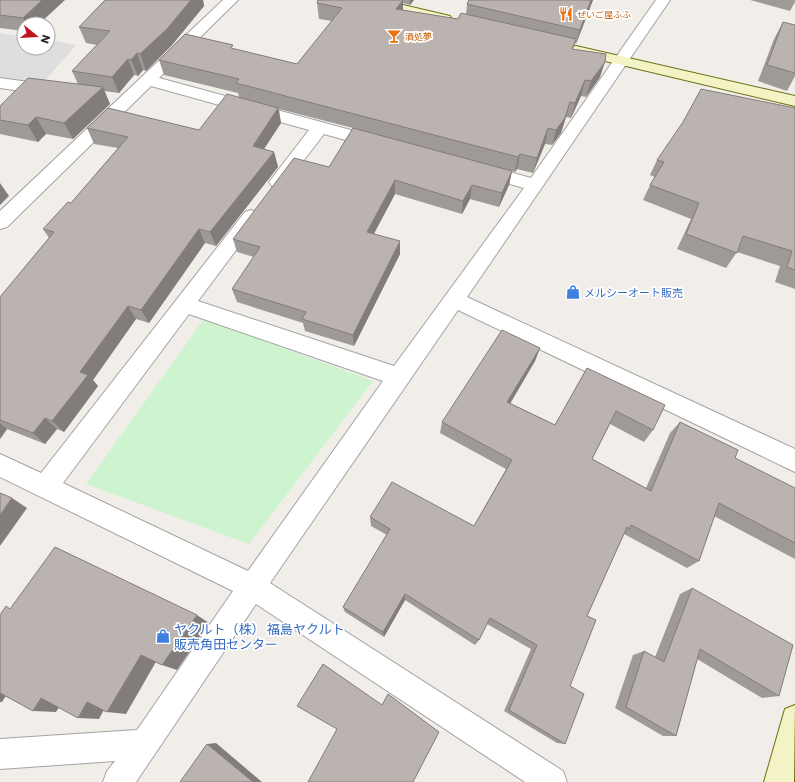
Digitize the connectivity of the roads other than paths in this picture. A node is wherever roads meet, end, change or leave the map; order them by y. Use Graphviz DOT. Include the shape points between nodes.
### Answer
graph roads {
  1 [pos="231,0"];
  2 [pos="364,0"];
  3 [pos="663,0"];
  4 [pos="455,21"];
  5 [pos="562,46"];
  6 [pos="622,60"];
  7 [pos="148,80"];
  8 [pos="0,83"];
  9 [pos="63,92"];
  10 [pos="795,101"];
  11 [pos="320,127"];
  12 [pos="396,148"];
  13 [pos="465,166"];
  14 [pos="534,185"];
  15 [pos="0,222"];
  16 [pos="455,300"];
  17 [pos="184,304"];
  18 [pos="398,377"];
  19 [pos="795,461"];
  20 [pos="0,465"];
  21 [pos="45,487"];
  22 [pos="251,586"];
  23 [pos="795,719"];
  24 [pos="145,744"];
  25 [pos="0,754"];
  26 [pos="118,782"];
  27 [pos="552,782"];
  28 [pos="779,782"];
  1 -- 7 [label="street"];
  2 -- 4 [label="street"];
  3 -- 6 [label="street"];
  5 -- 6 [label="street"];
  6 -- 10 [label="street"];
  6 -- 14 [label="street"];
  7 -- 11 [label="street"];
  7 -- 15 [label="street" via="118,99"];
  8 -- 9 [label="street"];
  11 -- 12 [label="street"];
  11 -- 17 [label="street"];
  13 -- 14 [label="street"];
  14 -- 16 [label="street"];
  16 -- 18 [label="street"];
  16 -- 19 [label="street"];
  17 -- 18 [label="street"];
  17 -- 21 [label="street"];
  18 -- 22 [label="street"];
  20 -- 21 [label="street"];
  21 -- 22 [label="street"];
  22 -- 24 [label="street"];
  22 -- 27 [label="street"];
  23 -- 28 [label="street"];
  24 -- 25 [label="street"];
  24 -- 26 [label="street"];
}
